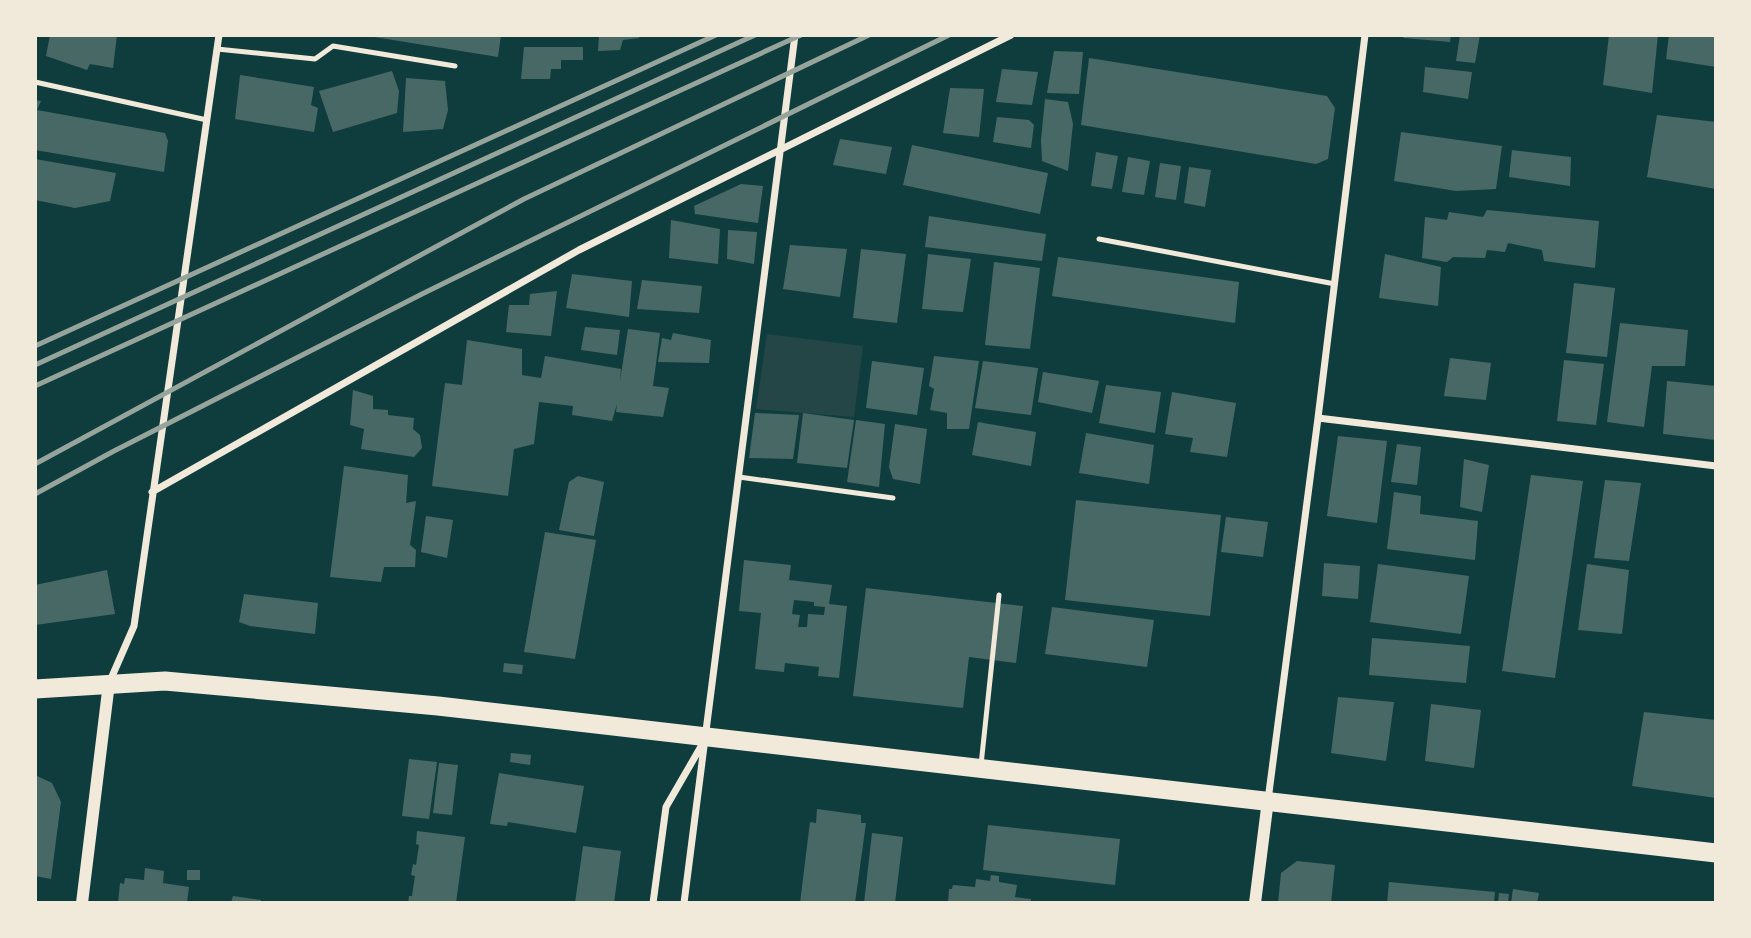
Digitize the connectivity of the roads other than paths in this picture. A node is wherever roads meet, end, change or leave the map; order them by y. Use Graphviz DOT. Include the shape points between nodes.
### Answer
graph roads {
  1 [pos="219,35"];
  2 [pos="795,35"];
  3 [pos="1011,35"];
  4 [pos="1365,35"];
  5 [pos="217,48"];
  6 [pos="455,66"];
  7 [pos="35,82"];
  8 [pos="207,120"];
  9 [pos="781,149"];
  10 [pos="1099,239"];
  11 [pos="1335,284"];
  12 [pos="1318,418"];
  13 [pos="1716,466"];
  14 [pos="739,477"];
  15 [pos="152,492"];
  16 [pos="892,498"];
  17 [pos="999,595"];
  18 [pos="109,683"];
  19 [pos="35,689"];
  20 [pos="706,737"];
  21 [pos="981,768"];
  22 [pos="1268,800"];
  23 [pos="1716,853"];
  24 [pos="82,903"];
  25 [pos="653,903"];
  26 [pos="684,903"];
  27 [pos="1255,903"];
  1 -- 5 [label="street"];
  2 -- 9 [label="street"];
  3 -- 9 [label="street"];
  4 -- 11 [label="street"];
  5 -- 6 [label="lane" via="314,59 333,46"];
  5 -- 8 [label="street"];
  7 -- 8 [label="lane"];
  8 -- 15 [label="street"];
  9 -- 14 [label="street"];
  9 -- 15 [label="street" via="579,250"];
  10 -- 11 [label="lane"];
  11 -- 12 [label="street"];
  12 -- 13 [label="street"];
  12 -- 22 [label="street"];
  14 -- 16 [label="lane"];
  14 -- 20 [label="street"];
  15 -- 18 [label="street" via="134,626"];
  17 -- 21 [label="lane"];
  18 -- 19 [label="highway"];
  18 -- 20 [label="highway" via="206,684"];
  18 -- 24 [label="street"];
  20 -- 21 [label="highway"];
  20 -- 25 [label="street" via="666,807"];
  20 -- 26 [label="street"];
  21 -- 22 [label="highway"];
  22 -- 23 [label="highway"];
  22 -- 27 [label="street"];
}
